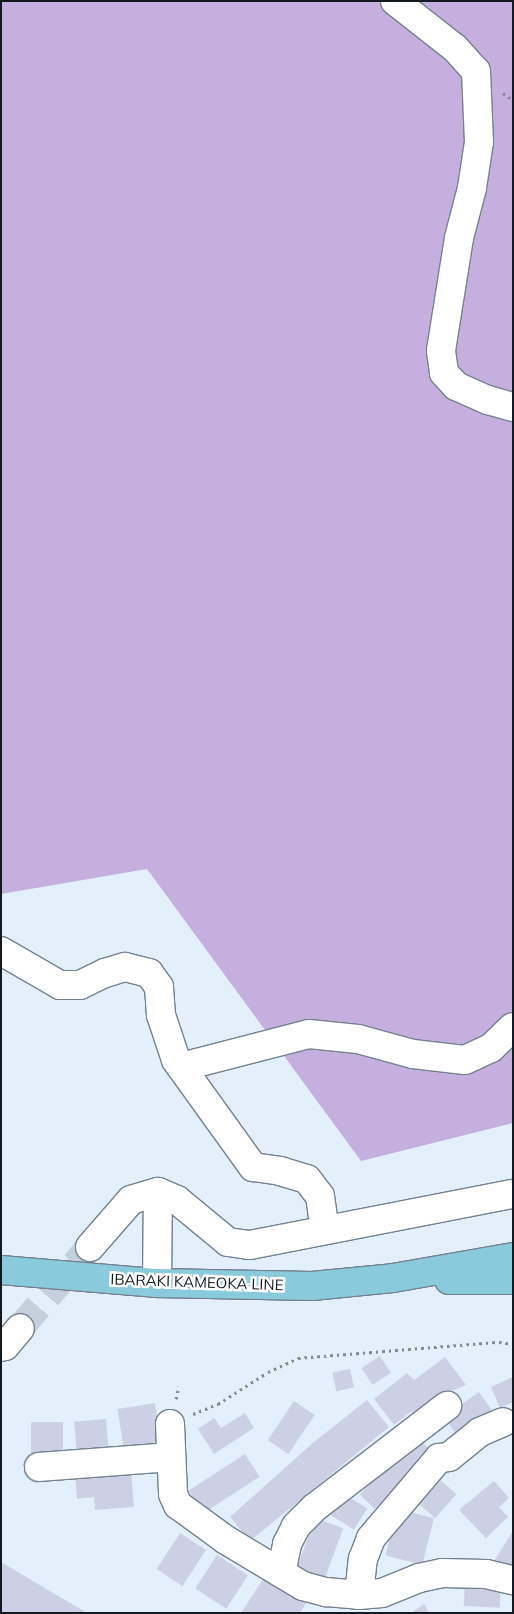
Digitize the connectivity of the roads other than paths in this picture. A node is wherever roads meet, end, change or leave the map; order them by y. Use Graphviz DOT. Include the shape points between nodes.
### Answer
graph roads {
  1 [pos="395,1"];
  2 [pos="513,406"];
  3 [pos="1,951"];
  4 [pos="513,1026"];
  5 [pos="181,1067"];
  6 [pos="158,1192"];
  7 [pos="513,1194"];
  8 [pos="325,1230"];
  9 [pos="90,1247"];
  10 [pos="513,1257"];
  11 [pos="1,1270"];
  12 [pos="393,1278"];
  13 [pos="513,1280"];
  14 [pos="157,1283"];
  15 [pos="20,1328"];
  16 [pos="1,1347"];
  17 [pos="447,1406"];
  18 [pos="503,1422"];
  19 [pos="170,1424"];
  20 [pos="171,1457"];
  21 [pos="39,1467"];
  22 [pos="281,1573"];
  23 [pos="513,1580"];
  24 [pos="359,1595"];
  1 -- 2 [label="street" via="455,48 476,71 479,142 472,188 459,238 441,351 444,373 456,386 488,400"];
  3 -- 5 [label="street" via="60,985 80,985 126,967 149,973 159,987 161,1015"];
  4 -- 5 [label="street" via="491,1048 465,1060 413,1054 358,1039 309,1034"];
  5 -- 8 [label="street" via="253,1167 307,1179 320,1196"];
  6 -- 8 [label="street" via="177,1200 228,1242 250,1245"];
  6 -- 9 [label="street" via="131,1200"];
  6 -- 14 [label="street"];
  7 -- 8 [label="street"];
  10 -- 12 [label="main road, IBARAKI KAMEOKA LINE"];
  11 -- 14 [label="main road, IBARAKI KAMEOKA LINE"];
  12 -- 13 [label="main road, IBARAKI KAMEOKA LINE"];
  12 -- 14 [label="main road, IBARAKI KAMEOKA LINE" via="312,1286"];
  15 -- 16 [label="street"];
  17 -- 22 [label="street" via="314,1508 296,1526 287,1544"];
  18 -- 24 [label="street" via="480,1432 449,1458 439,1458 371,1538 363,1560"];
  19 -- 20 [label="street"];
  20 -- 21 [label="street"];
  20 -- 22 [label="street" via="173,1494 178,1505 226,1540"];
  22 -- 24 [label="street" via="304,1586"];
  23 -- 24 [label="street" via="486,1574 442,1573 419,1578 382,1593"];
}
